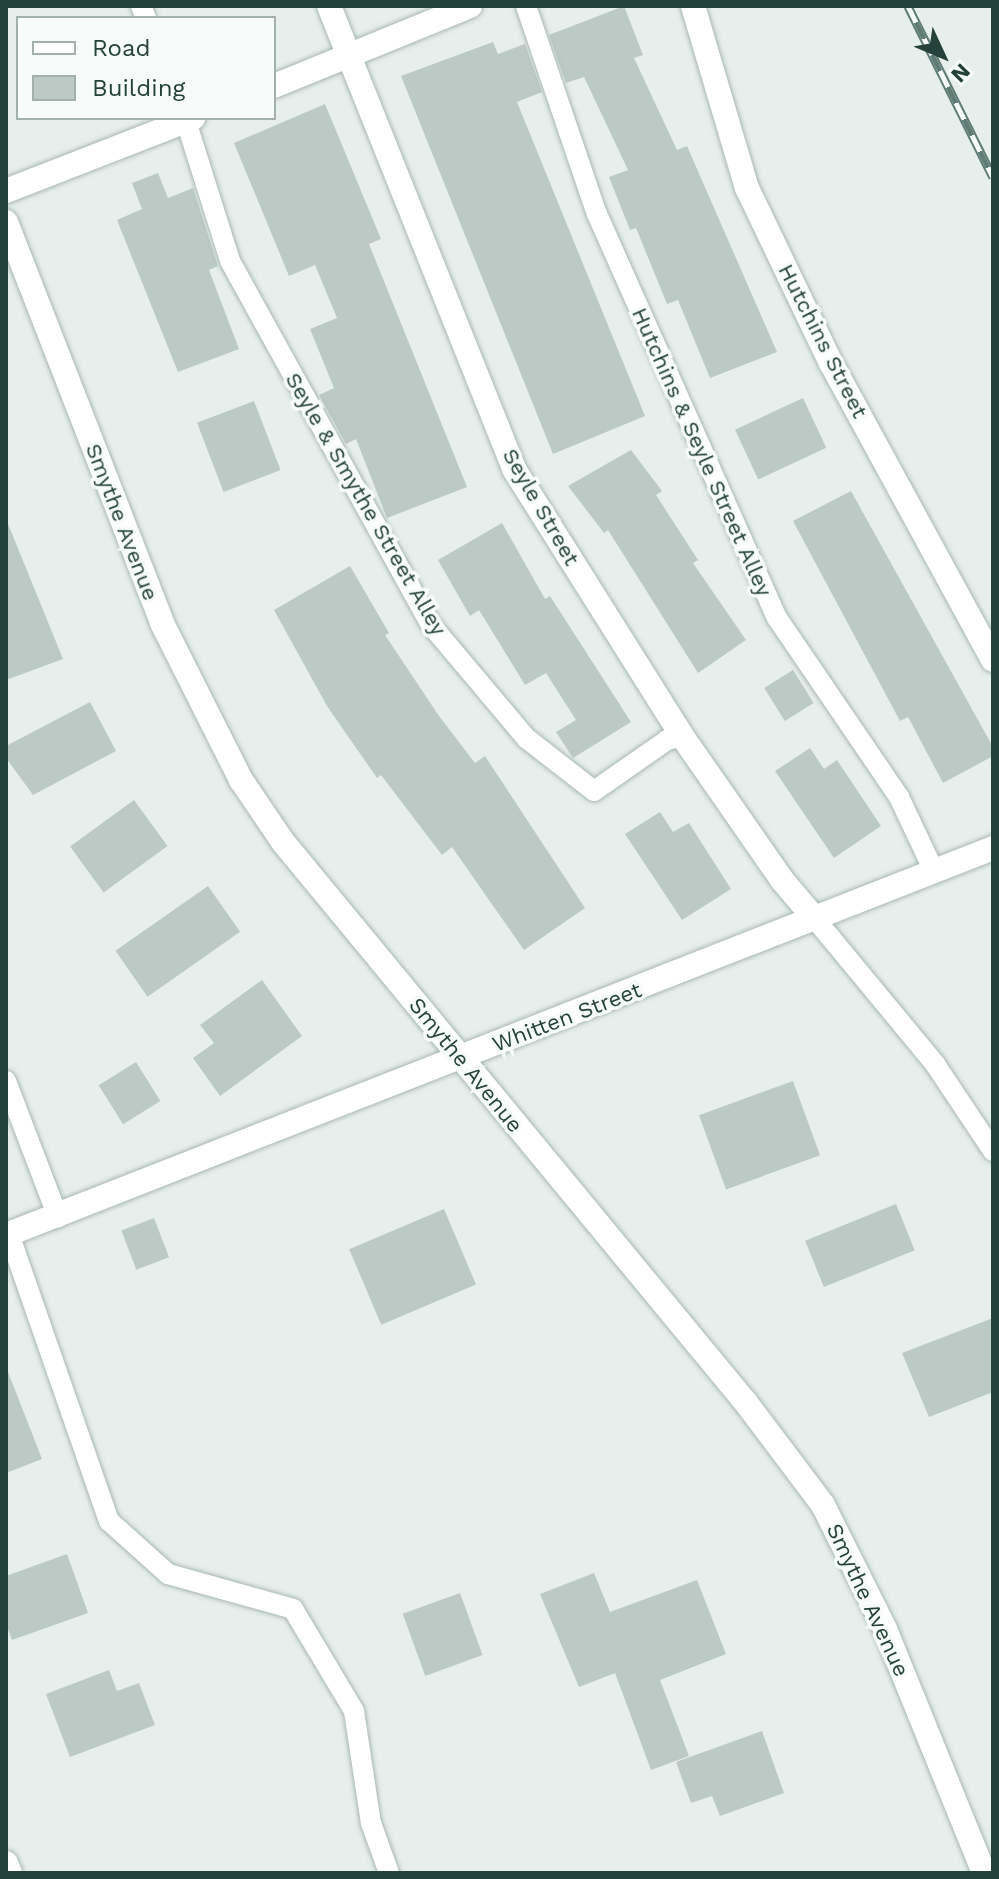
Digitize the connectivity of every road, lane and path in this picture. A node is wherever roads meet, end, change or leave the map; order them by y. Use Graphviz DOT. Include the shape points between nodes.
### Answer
graph roads {
  1 [pos="329,6"];
  2 [pos="470,6"];
  3 [pos="526,6"];
  4 [pos="693,6"];
  5 [pos="349,57"];
  6 [pos="276,85"];
  7 [pos="185,120"];
  8 [pos="188,120"];
  9 [pos="6,191"];
  10 [pos="6,222"];
  11 [pos="993,660"];
  12 [pos="682,736"];
  13 [pos="993,848"];
  14 [pos="934,871"];
  15 [pos="816,920"];
  16 [pos="461,1059"];
  17 [pos="6,1081"];
  18 [pos="993,1151"];
  19 [pos="58,1217"];
  20 [pos="7,1234"];
  21 [pos="6,1863"];
  22 [pos="993,1870"];
  23 [pos="10,1873"];
  24 [pos="389,1873"];
  25 [pos="984,1873"];
  1 -- 5 [label="street, Seyle Street"];
  2 -- 5 [label="street"];
  3 -- 14 [label="lane, Hutchins & Seyle Street Alley" via="597,214 777,618 899,797"];
  4 -- 11 [label="street, Hutchins Street" via="747,188 831,363"];
  5 -- 6 [label="street"];
  5 -- 12 [label="street, Seyle Street" via="514,469"];
  7 -- 9 [label="street"];
  8 -- 12 [label="lane, Seyle & Smythe Street Alley" via="230,261 431,625 526,738 594,791 667,740"];
  10 -- 16 [label="street, Smythe Avenue" via="162,623 210,727 283,842"];
  12 -- 15 [label="street, Seyle Street"];
  13 -- 14 [label="street, Whitten Street"];
  14 -- 15 [label="street, Whitten Street"];
  15 -- 16 [label="street, Whitten Street"];
  15 -- 18 [label="lane" via="935,1064"];
  16 -- 19 [label="street, Whitten Street"];
  16 -- 25 [label="street, Smythe Avenue" via="747,1404 823,1505 885,1629"];
  17 -- 19 [label="lane"];
  19 -- 20 [label="street, Whitten Street"];
  20 -- 24 [label="lane" via="109,1521 168,1574 293,1609 354,1711 371,1823"];
  21 -- 23 [label="street"];
  22 -- 25 [label="street"];
}
